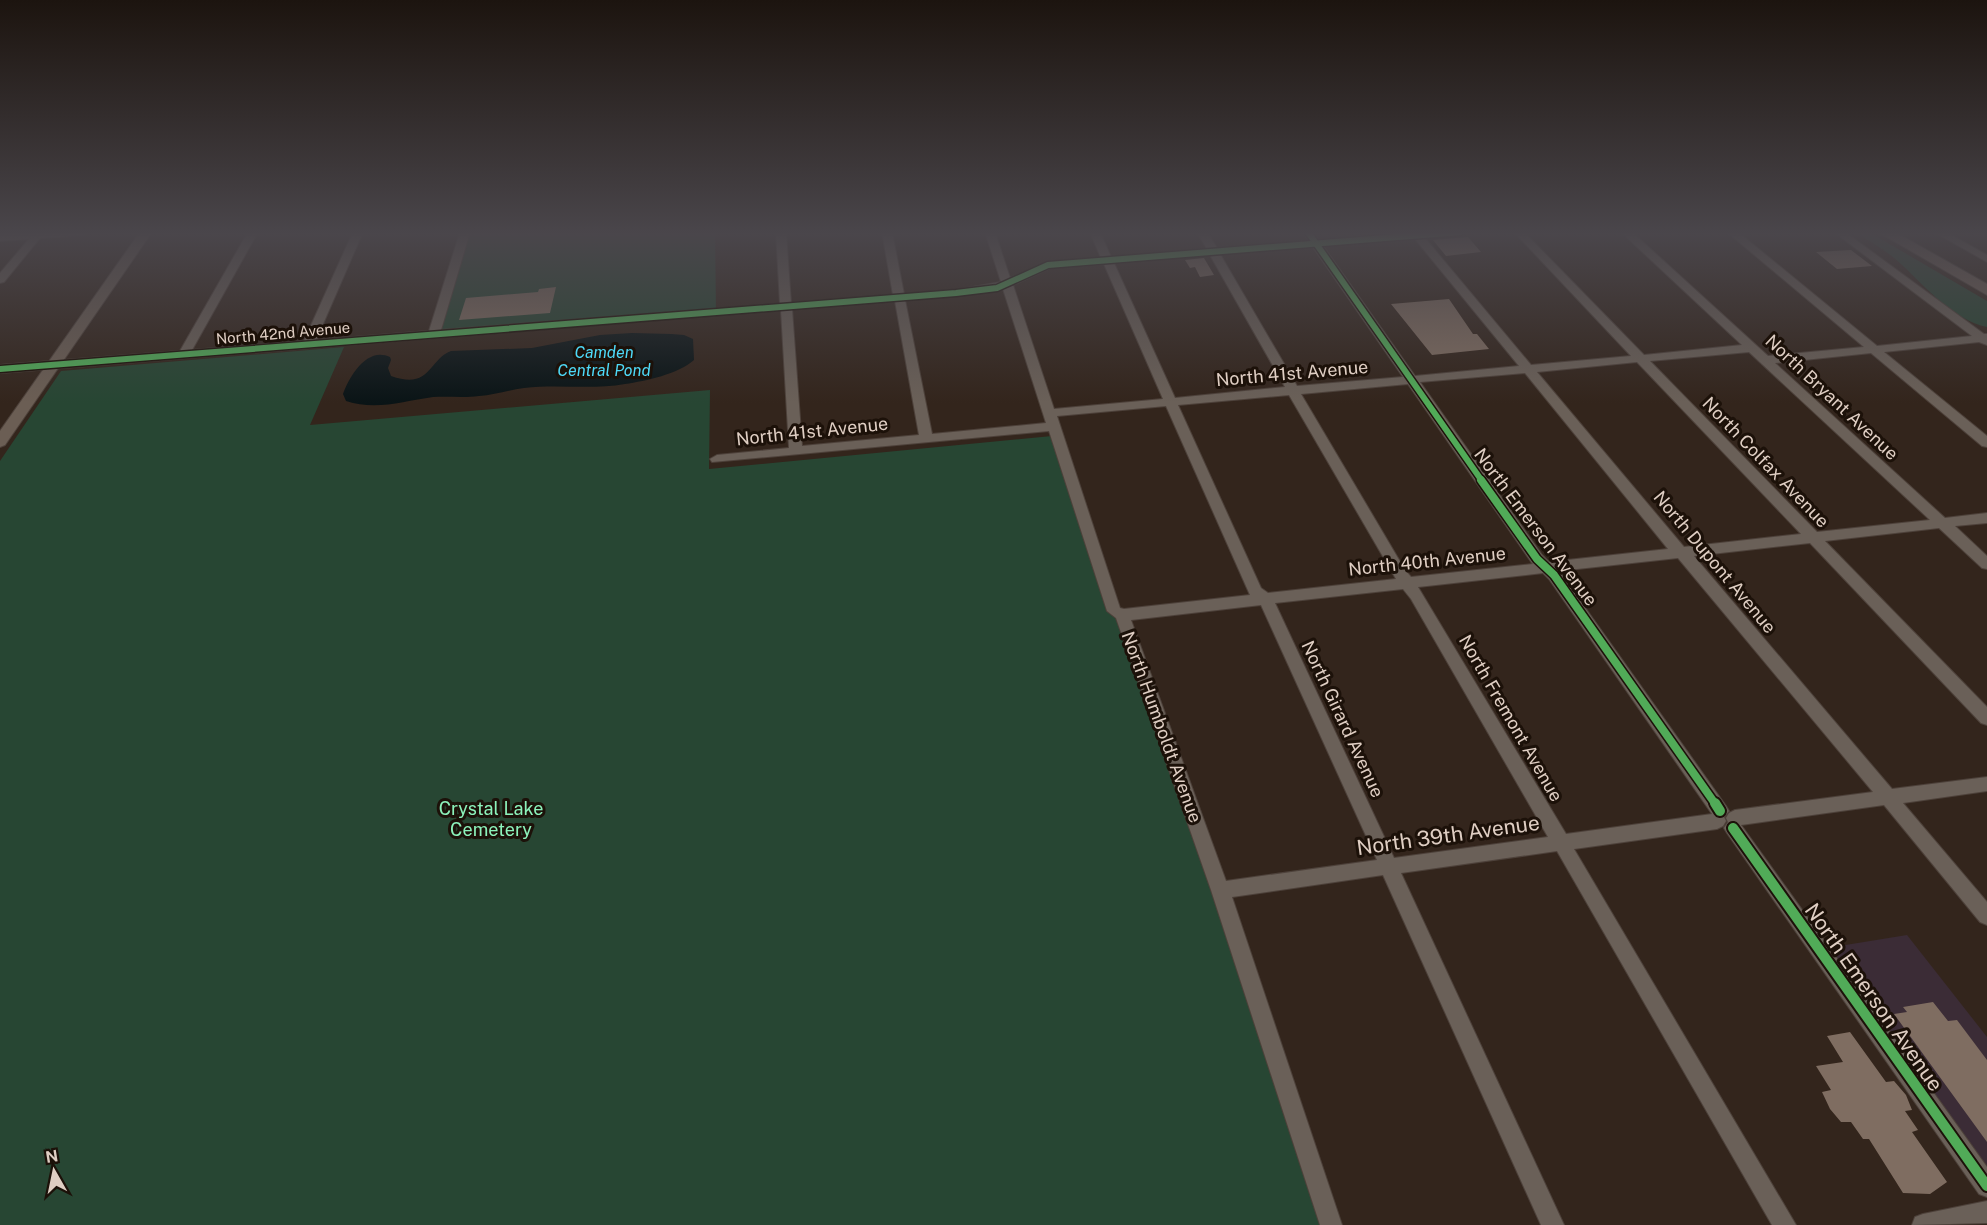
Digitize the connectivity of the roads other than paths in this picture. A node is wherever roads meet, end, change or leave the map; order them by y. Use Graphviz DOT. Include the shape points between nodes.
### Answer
graph roads {
  1 [pos="106,289"];
  2 [pos="221,289"];
  3 [pos="333,289"];
  4 [pos="448,289"];
  5 [pos="785,289"];
  6 [pos="898,289"];
  7 [pos="985,289"];
  8 [pos="1008,289"];
  9 [pos="1120,289"];
  10 [pos="1234,289"];
  11 [pos="1348,289"];
  12 [pos="1463,289"];
  13 [pos="1574,289"];
  14 [pos="1689,289"];
  15 [pos="1801,289"];
  16 [pos="1917,289"];
  17 [pos="900,297"];
  18 [pos="786,306"];
  19 [pos="434,334"];
  20 [pos="1985,339"];
  21 [pos="309,344"];
  22 [pos="1753,348"];
  23 [pos="1874,350"];
  24 [pos="184,354"];
  25 [pos="1641,359"];
  26 [pos="1766,360"];
  27 [pos="53,365"];
  28 [pos="0,369"];
  29 [pos="1530,369"];
  30 [pos="1412,380"];
  31 [pos="1292,391"];
  32 [pos="1172,402"];
  33 [pos="1052,419"];
  34 [pos="926,438"];
  35 [pos="0,442"];
  36 [pos="1987,443"];
  37 [pos="796,451"];
  38 [pos="717,459"];
  39 [pos="1987,518"];
  40 [pos="1942,523"];
  41 [pos="1813,538"];
  42 [pos="1680,553"];
  43 [pos="1987,564"];
  44 [pos="1546,568"];
  45 [pos="1406,583"];
  46 [pos="1266,599"];
  47 [pos="1122,615"];
  48 [pos="1987,718"];
  49 [pos="1987,784"];
  50 [pos="1887,798"];
  51 [pos="1726,819"];
  52 [pos="1561,842"];
  53 [pos="1389,866"];
  54 [pos="1220,890"];
  55 [pos="1987,916"];
  56 [pos="1987,1186"];
  57 [pos="1987,1212"];
  58 [pos="1331,1225"];
  59 [pos="1554,1225"];
  60 [pos="1785,1225"];
  61 [pos="1923,1225"];
  1 -- 27 [label="main road"];
  2 -- 24 [label="street"];
  3 -- 21 [label="street"];
  4 -- 19 [label="street"];
  5 -- 18 [label="street"];
  6 -- 17 [label="street"];
  7 -- 17 [label="street, North 42nd Avenue"];
  8 -- 33 [label="street, North Humboldt Avenue"];
  9 -- 32 [label="street, North Girard Avenue"];
  10 -- 31 [label="street, North Fremont Avenue"];
  11 -- 30 [label="street, North Emerson Avenue"];
  12 -- 29 [label="street, North Dupont Avenue"];
  13 -- 25 [label="street, North Colfax Avenue"];
  14 -- 22 [label="street, North Bryant Avenue"];
  15 -- 23 [label="street"];
  16 -- 20 [label="street"];
  17 -- 18 [label="street, North 42nd Avenue"];
  17 -- 34 [label="street"];
  18 -- 19 [label="street, North 42nd Avenue"];
  18 -- 37 [label="street"];
  19 -- 21 [label="street, North 42nd Avenue"];
  20 -- 23 [label="street"];
  21 -- 24 [label="street, North 42nd Avenue"];
  22 -- 25 [label="street, North 41st Avenue"];
  22 -- 26 [label="street, North Bryant Avenue"];
  23 -- 26 [label="street"];
  23 -- 36 [label="street"];
  24 -- 27 [label="street, North 42nd Avenue"];
  25 -- 29 [label="street, North 41st Avenue"];
  25 -- 41 [label="street, North Colfax Avenue"];
  26 -- 40 [label="street, North Bryant Avenue"];
  27 -- 28 [label="street, North 42nd Avenue"];
  27 -- 35 [label="main road"];
  29 -- 30 [label="street, North 41st Avenue"];
  29 -- 42 [label="street, North Dupont Avenue"];
  30 -- 31 [label="street, North 41st Avenue"];
  30 -- 44 [label="street, North Emerson Avenue"];
  31 -- 32 [label="street, North 41st Avenue"];
  31 -- 45 [label="street, North Fremont Avenue"];
  32 -- 33 [label="street, North 41st Avenue"];
  32 -- 46 [label="street, North Girard Avenue" via="1256,591"];
  33 -- 34 [label="street, North 41st Avenue"];
  33 -- 47 [label="street, North Humboldt Avenue" via="1114,610"];
  34 -- 37 [label="street, North 41st Avenue"];
  37 -- 38 [label="street, North 41st Avenue"];
  39 -- 40 [label="street, North 40th Avenue"];
  40 -- 41 [label="street, North 40th Avenue"];
  40 -- 43 [label="street, North Bryant Avenue"];
  41 -- 42 [label="street, North 40th Avenue"];
  41 -- 48 [label="street, North Colfax Avenue"];
  42 -- 44 [label="street, North 40th Avenue"];
  42 -- 50 [label="street, North Dupont Avenue"];
  44 -- 45 [label="street, North 40th Avenue"];
  44 -- 51 [label="street, North Emerson Avenue"];
  45 -- 46 [label="street, North 40th Avenue"];
  45 -- 52 [label="street, North Fremont Avenue"];
  46 -- 47 [label="street, North 40th Avenue"];
  46 -- 53 [label="street, North Girard Avenue"];
  47 -- 54 [label="street, North Humboldt Avenue"];
  49 -- 50 [label="street, North 39th Avenue"];
  50 -- 51 [label="street, North 39th Avenue"];
  50 -- 55 [label="street, North Dupont Avenue"];
  51 -- 52 [label="street, North 39th Avenue"];
  51 -- 56 [label="street, North Emerson Avenue"];
  52 -- 53 [label="street, North 39th Avenue"];
  52 -- 60 [label="street, North Fremont Avenue"];
  53 -- 54 [label="street, North 39th Avenue"];
  53 -- 59 [label="street, North Girard Avenue"];
  54 -- 58 [label="street, North Humboldt Avenue"];
  57 -- 61 [label="street"];
}
